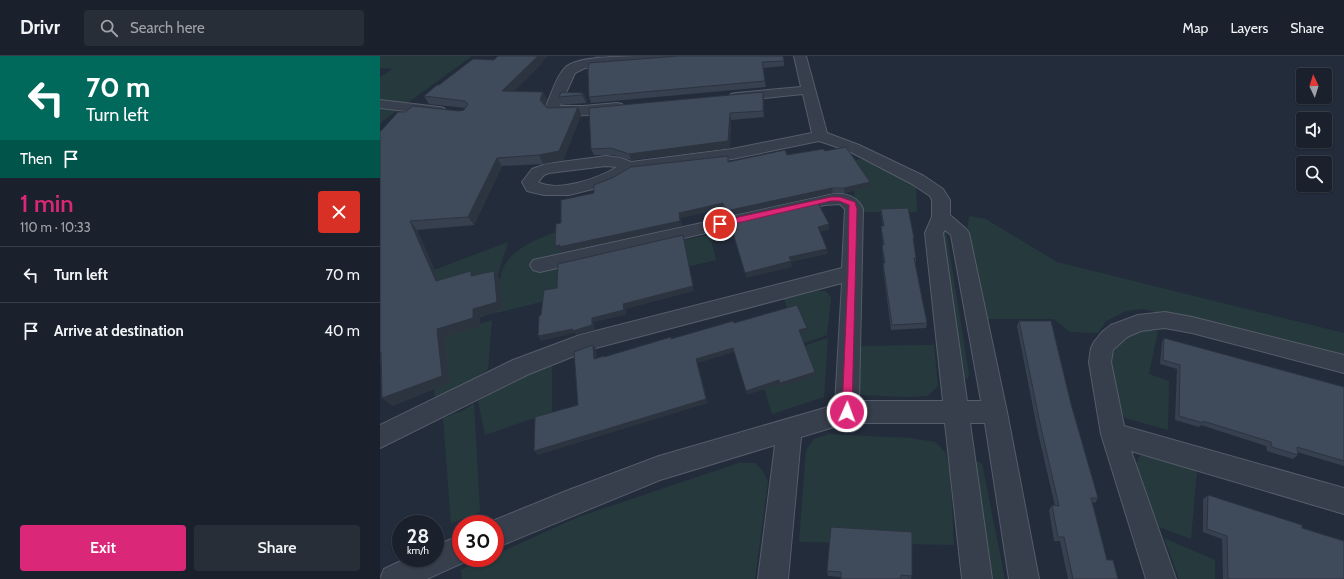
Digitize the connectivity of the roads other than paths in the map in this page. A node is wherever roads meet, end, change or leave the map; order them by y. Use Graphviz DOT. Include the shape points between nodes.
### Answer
graph roads {
  1 [pos="681,56"];
  2 [pos="800,56"];
  3 [pos="807,90"];
  4 [pos="722,98"];
  5 [pos="380,104"];
  6 [pos="629,106"];
  7 [pos="451,112"];
  8 [pos="820,136"];
  9 [pos="628,167"];
  10 [pos="941,216"];
  11 [pos="540,265"];
  12 [pos="852,273"];
  13 [pos="1344,364"];
  14 [pos="847,412"];
  15 [pos="956,412"];
  16 [pos="995,412"];
  17 [pos="789,429"];
  18 [pos="1113,434"];
  19 [pos="380,437"];
  20 [pos="1344,501"];
  21 [pos="504,530"];
  22 [pos="452,553"];
  23 [pos="394,579"];
  24 [pos="773,579"];
  25 [pos="977,579"];
  26 [pos="1024,579"];
  27 [pos="1161,579"];
  1 -- 6 [label="street" via="589,63 574,67 569,71 552,108 556,111 567,111"];
  2 -- 3 [label="street"];
  3 -- 4 [label="street"];
  3 -- 8 [label="street"];
  5 -- 7 [label="street"];
  8 -- 9 [label="street" via="732,154"];
  8 -- 10 [label="street" via="854,148 937,192 941,200"];
  9 -- 9 [label="street" via="600,182 570,189 539,189 533,187 530,182 538,172 553,167 606,161 621,163"];
  10 -- 15 [label="street" via="934,233"];
  10 -- 16 [label="street" via="960,233"];
  11 -- 12 [label="street" via="835,199 845,200 853,206"];
  12 -- 14 [label="street"];
  12 -- 19 [label="street" via="588,340 521,368"];
  13 -- 18 [label="street" via="1176,321 1155,320 1138,323 1119,331 1102,348 1100,362"];
  14 -- 15 [label="street"];
  14 -- 17 [label="street"];
  15 -- 16 [label="street"];
  15 -- 25 [label="street"];
  16 -- 26 [label="street"];
  17 -- 21 [label="street" via="659,468"];
  17 -- 24 [label="street"];
  18 -- 20 [label="street"];
  18 -- 27 [label="street"];
  22 -- 23 [label="street"];
}
